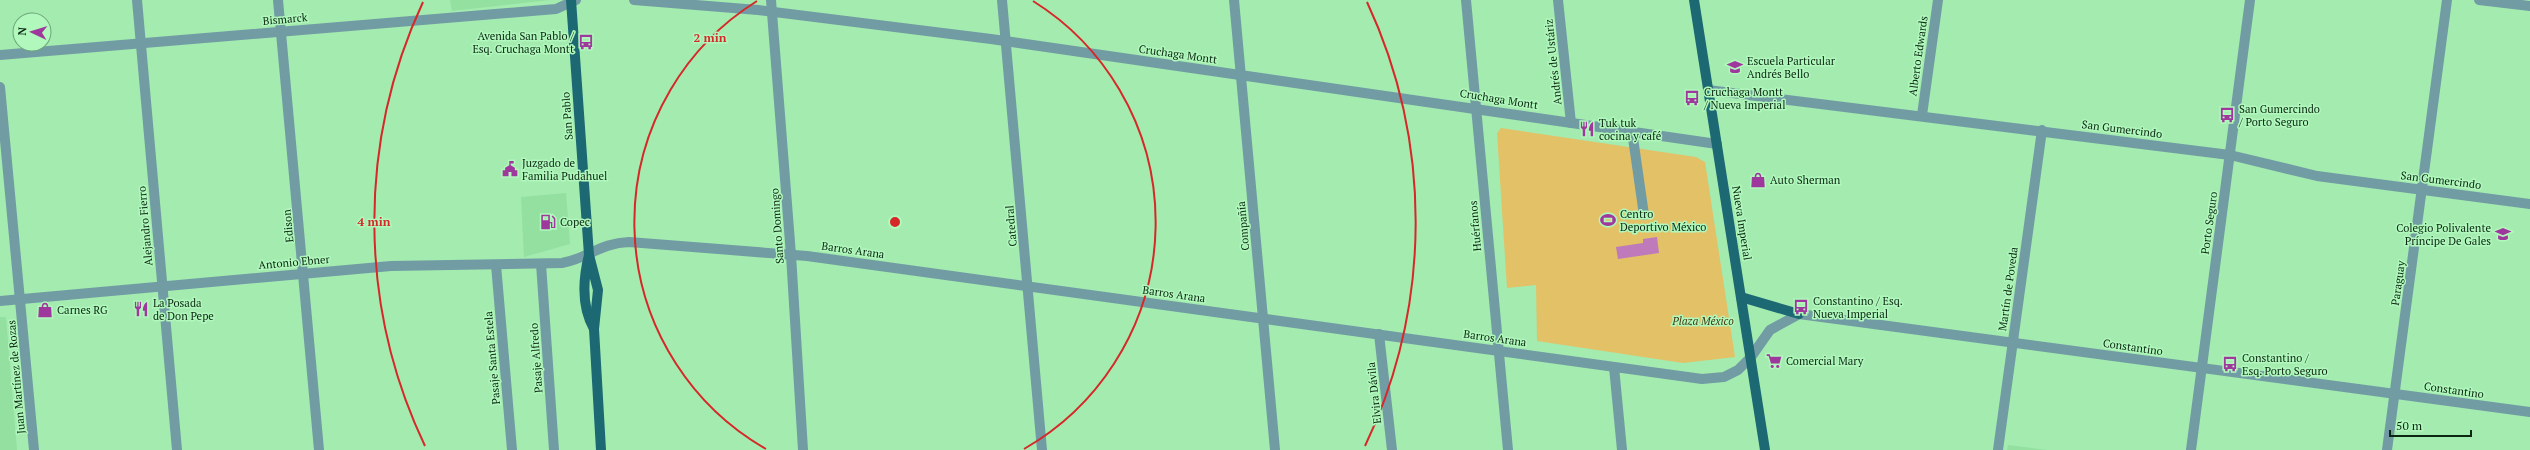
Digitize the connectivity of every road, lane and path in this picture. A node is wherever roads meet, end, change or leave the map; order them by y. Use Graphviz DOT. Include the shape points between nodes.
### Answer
graph roads {
  1 [pos="137,0"];
  2 [pos="278,0"];
  3 [pos="634,0"];
  4 [pos="771,0"];
  5 [pos="1002,0"];
  6 [pos="1234,0"];
  7 [pos="1466,0"];
  8 [pos="1558,0"];
  9 [pos="1694,0"];
  10 [pos="1938,0"];
  11 [pos="2250,0"];
  12 [pos="2447,0"];
  13 [pos="2479,0"];
  14 [pos="573,1"];
  15 [pos="2530,6"];
  16 [pos="772,11"];
  17 [pos="282,31"];
  18 [pos="1006,42"];
  19 [pos="141,43"];
  20 [pos="0,55"];
  21 [pos="1241,75"];
  22 [pos="0,87"];
  23 [pos="1708,90"];
  24 [pos="1476,108"];
  25 [pos="1922,115"];
  26 [pos="1571,122"];
  27 [pos="2042,130"];
  28 [pos="1632,132"];
  29 [pos="1717,144"];
  30 [pos="2230,155"];
  31 [pos="2422,190"];
  32 [pos="2530,204"];
  33 [pos="1644,215"];
  34 [pos="791,254"];
  35 [pos="589,255"];
  36 [pos="496,264"];
  37 [pos="541,264"];
  38 [pos="304,273"];
  39 [pos="162,286"];
  40 [pos="1028,286"];
  41 [pos="1741,297"];
  42 [pos="21,299"];
  43 [pos="0,301"];
  44 [pos="1799,314"];
  45 [pos="1264,318"];
  46 [pos="1379,334"];
  47 [pos="2013,343"];
  48 [pos="1498,350"];
  49 [pos="1751,357"];
  50 [pos="1614,367"];
  51 [pos="2202,368"];
  52 [pos="2395,394"];
  53 [pos="2530,412"];
  54 [pos="34,450"];
  55 [pos="177,450"];
  56 [pos="319,450"];
  57 [pos="512,450"];
  58 [pos="554,450"];
  59 [pos="601,450"];
  60 [pos="803,450"];
  61 [pos="1042,450"];
  62 [pos="1275,450"];
  63 [pos="1392,450"];
  64 [pos="1508,450"];
  65 [pos="1622,450"];
  66 [pos="1766,450"];
  67 [pos="1998,450"];
  68 [pos="2192,450"];
  69 [pos="2387,450"];
  1 -- 19 [label="street, Alejandro Fierro"];
  2 -- 17 [label="street, Edison"];
  3 -- 16 [label="street, Cruchaga Montt"];
  4 -- 16 [label="street, Santo Domingo"];
  5 -- 18 [label="street, Catedral"];
  6 -- 21 [label="street, Compañía"];
  7 -- 24 [label="street, Huérfanos"];
  8 -- 26 [label="street, Andrés de Ustáriz"];
  9 -- 23 [label="main road, Nueva Imperial"];
  10 -- 25 [label="street, Alberto Edwards"];
  11 -- 30 [label="street, Porto Seguro"];
  12 -- 31 [label="street, Paraguay"];
  13 -- 15 [label="street"];
  14 -- 17 [label="street, Bismarck" via="556,9"];
  14 -- 35 [label="main road, San Pablo"];
  16 -- 18 [label="street, Cruchaga Montt"];
  16 -- 34 [label="street, Santo Domingo"];
  17 -- 19 [label="street, Bismarck"];
  17 -- 38 [label="street, Edison"];
  18 -- 21 [label="street, Cruchaga Montt"];
  18 -- 40 [label="street, Catedral"];
  19 -- 20 [label="street, Bismarck"];
  19 -- 39 [label="street, Alejandro Fierro"];
  21 -- 24 [label="street, Cruchaga Montt"];
  21 -- 45 [label="street, Compañía"];
  22 -- 42 [label="street, Juan Martínez de Rozas"];
  23 -- 25 [label="street, San Gumercindo"];
  23 -- 29 [label="main road, Nueva Imperial"];
  24 -- 26 [label="street, Cruchaga Montt"];
  24 -- 48 [label="street, Huérfanos"];
  25 -- 27 [label="street, San Gumercindo"];
  26 -- 28 [label="street, Cruchaga Montt"];
  27 -- 30 [label="street, San Gumercindo"];
  27 -- 47 [label="street, Martín de Poveda"];
  28 -- 29 [label="street, Cruchaga Montt"];
  28 -- 33 [label="street"];
  29 -- 41 [label="main road, Nueva Imperial"];
  30 -- 31 [label="street, San Gumercindo" via="2317,176"];
  30 -- 51 [label="street, Porto Seguro"];
  31 -- 32 [label="street, San Gumercindo"];
  31 -- 52 [label="street, Paraguay"];
  34 -- 35 [label="street, Barros Arana" via="629,242 606,244"];
  34 -- 40 [label="street, Barros Arana"];
  34 -- 60 [label="street, Santo Domingo"];
  35 -- 37 [label="street, Antonio Ebner" via="572,261"];
  35 -- 59 [label="main road, San Pablo" via="584,288 586,310 594,329"];
  36 -- 37 [label="street, Antonio Ebner"];
  36 -- 38 [label="street, Antonio Ebner" via="391,266"];
  36 -- 57 [label="street, Pasaje Santa Estela"];
  37 -- 58 [label="street, Pasaje Alfredo"];
  38 -- 39 [label="street, Antonio Ebner"];
  38 -- 56 [label="street, Edison"];
  39 -- 42 [label="street, Antonio Ebner"];
  39 -- 55 [label="street, Alejandro Fierro"];
  40 -- 45 [label="street, Barros Arana"];
  40 -- 61 [label="street, Catedral"];
  41 -- 44 [label="main road"];
  41 -- 49 [label="main road, Nueva Imperial"];
  42 -- 43 [label="street, Antonio Ebner"];
  42 -- 54 [label="street, Juan Martínez de Rozas"];
  44 -- 47 [label="street, Constantino"];
  44 -- 49 [label="street" via="1770,330"];
  45 -- 46 [label="street, Barros Arana"];
  45 -- 62 [label="street, Compañía"];
  46 -- 48 [label="street, Barros Arana"];
  46 -- 63 [label="street, Elvira Dávila"];
  47 -- 51 [label="street, Constantino"];
  47 -- 67 [label="street, Martín de Poveda"];
  48 -- 50 [label="street, Barros Arana"];
  48 -- 64 [label="street, Huérfanos"];
  49 -- 50 [label="street, Barros Arana" via="1732,373 1709,379"];
  49 -- 66 [label="main road, Nueva Imperial"];
  50 -- 65 [label="street"];
  51 -- 52 [label="street, Constantino"];
  51 -- 68 [label="street, Porto Seguro"];
  52 -- 53 [label="street, Constantino"];
  52 -- 69 [label="street, Paraguay"];
}
